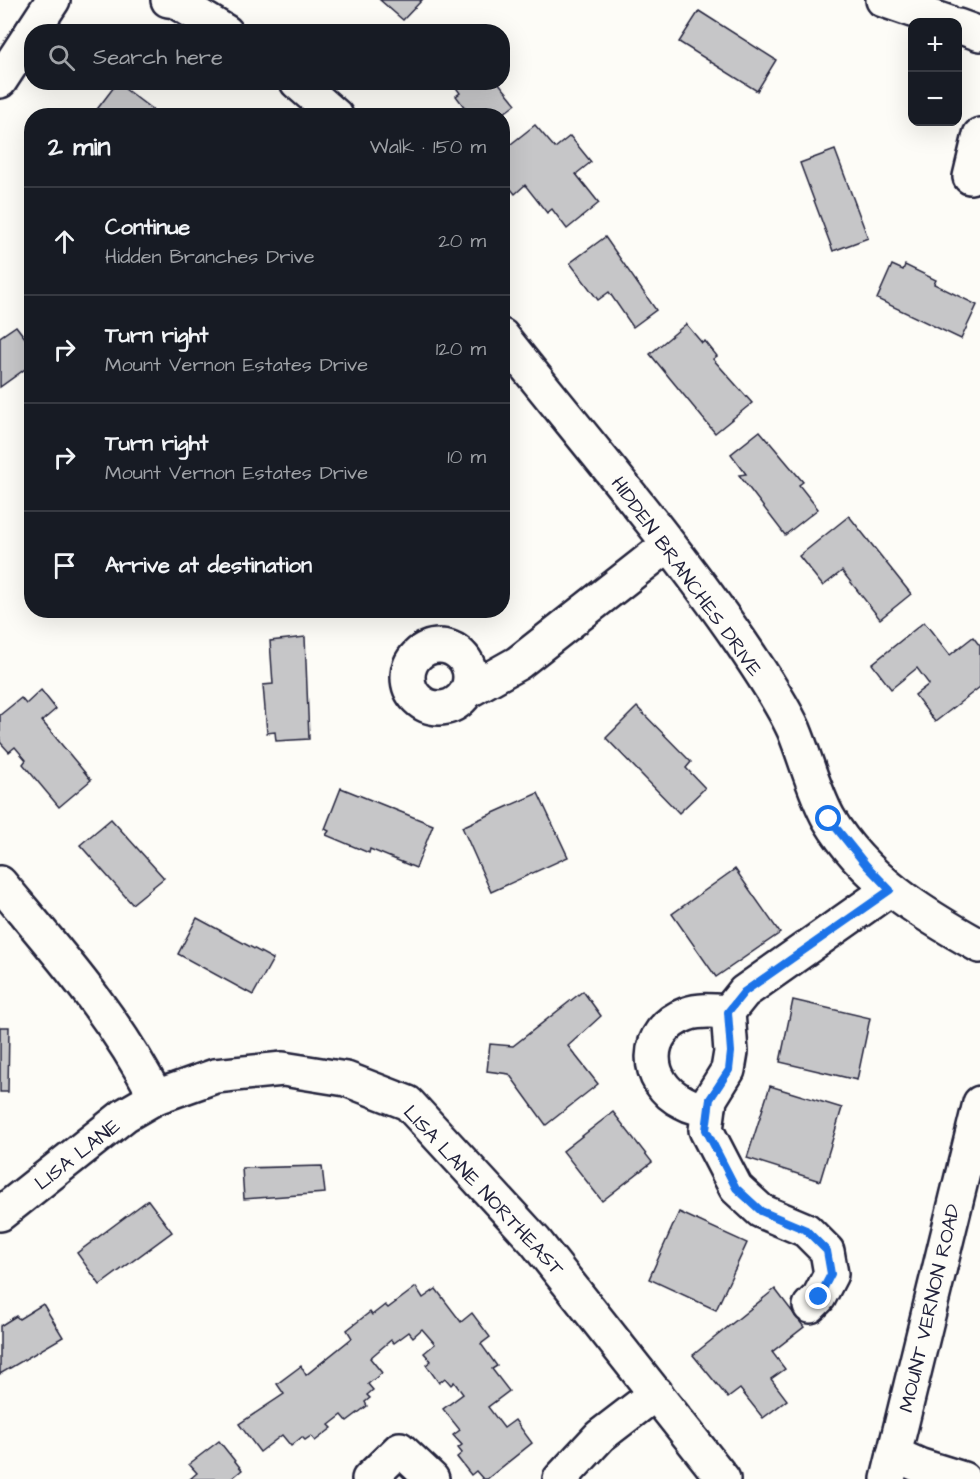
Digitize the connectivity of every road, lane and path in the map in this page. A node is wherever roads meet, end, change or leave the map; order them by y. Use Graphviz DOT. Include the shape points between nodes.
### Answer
graph roads {
  1 [pos="52,0"];
  2 [pos="168,0"];
  3 [pos="883,0"];
  4 [pos="936,18"];
  5 [pos="37,24"];
  6 [pos="213,24"];
  7 [pos="962,28"];
  8 [pos="980,34"];
  9 [pos="24,44"];
  10 [pos="0,81"];
  11 [pos="306,90"];
  12 [pos="327,108"];
  13 [pos="980,135"];
  14 [pos="970,177"];
  15 [pos="510,346"];
  16 [pos="668,545"];
  17 [pos="468,691"];
  18 [pos="0,883"];
  19 [pos="890,890"];
  20 [pos="980,946"];
  21 [pos="728,1012"];
  22 [pos="156,1097"];
  23 [pos="980,1103"];
  24 [pos="709,1106"];
  25 [pos="0,1214"];
  26 [pos="810,1306"];
  27 [pos="656,1393"];
  28 [pos="891,1466"];
  29 [pos="369,1479"];
  30 [pos="432,1479"];
  31 [pos="560,1479"];
  32 [pos="723,1479"];
  33 [pos="963,1479"];
  1 -- 5 [label="street"];
  2 -- 6 [label="street"];
  3 -- 4 [label="street"];
  7 -- 8 [label="street"];
  9 -- 10 [label="street"];
  11 -- 12 [label="street"];
  13 -- 14 [label="street"];
  15 -- 16 [label="street, HIDDEN BRANCHES DRIVE"];
  16 -- 17 [label="street" via="518,663"];
  16 -- 19 [label="street, HIDDEN BRANCHES DRIVE" via="740,642 792,727 829,819"];
  18 -- 22 [label="street" via="106,1012 134,1053"];
  19 -- 20 [label="street, HIDDEN BRANCHES DRIVE"];
  19 -- 21 [label="street" via="744,992"];
  21 -- 24 [label="street" via="729,1070"];
  21 -- 24 [label="street" via="686,1014 666,1027 656,1041 652,1057 655,1075 670,1096 689,1105"];
  22 -- 25 [label="street, LISA LANE" via="125,1115"];
  22 -- 27 [label="street, LISA LANE NORTHEAST" via="215,1076 283,1070 346,1079 408,1103 536,1241"];
  23 -- 28 [label="street, MOUNT VERNON ROAD"];
  24 -- 26 [label="street" via="706,1130 736,1188 761,1211 806,1230 827,1251 831,1274"];
  27 -- 31 [label="street" via="600,1436"];
  27 -- 32 [label="street, LISA LANE NORTHEAST"];
  28 -- 33 [label="street"];
  29 -- 30 [label="street" via="400,1449"];
}
